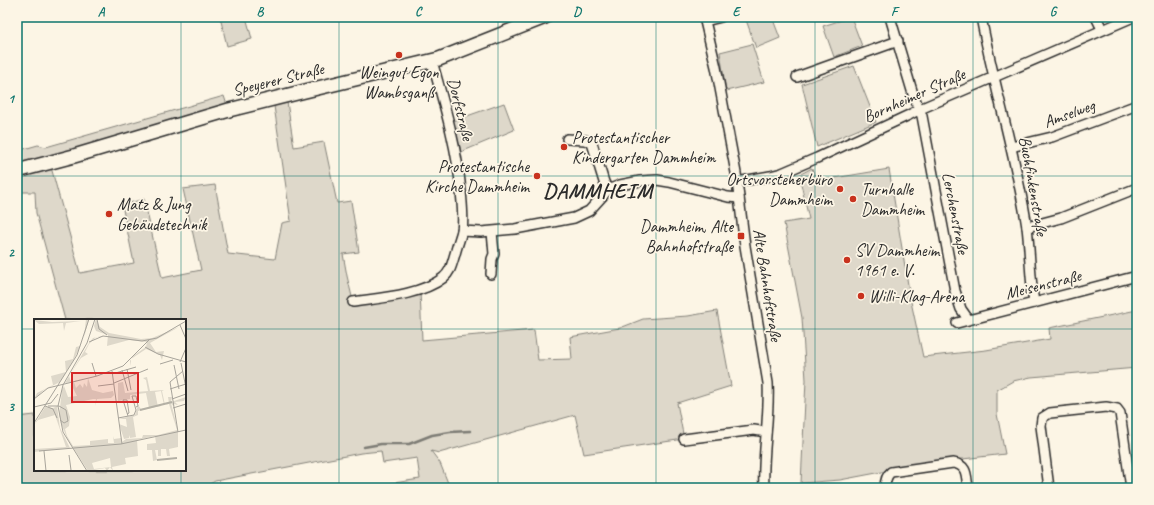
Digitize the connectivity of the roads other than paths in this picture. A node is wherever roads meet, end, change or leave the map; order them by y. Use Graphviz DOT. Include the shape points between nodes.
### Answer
graph roads {
  1 [pos="545,17"];
  2 [pos="721,17"];
  3 [pos="890,17"];
  4 [pos="981,17"];
  5 [pos="1096,17"];
  6 [pos="1133,17"];
  7 [pos="705,19"];
  8 [pos="1102,29"];
  9 [pos="898,41"];
  10 [pos="432,61"];
  11 [pos="797,77"];
  12 [pos="993,77"];
  13 [pos="1137,105"];
  14 [pos="920,109"];
  15 [pos="567,139"];
  16 [pos="1011,147"];
  17 [pos="17,171"];
  18 [pos="737,182"];
  19 [pos="1137,188"];
  20 [pos="608,190"];
  21 [pos="739,198"];
  22 [pos="1026,227"];
  23 [pos="462,231"];
  24 [pos="492,232"];
  25 [pos="491,274"];
  26 [pos="1137,276"];
  27 [pos="353,302"];
  28 [pos="1034,303"];
  29 [pos="968,320"];
  30 [pos="957,322"];
  31 [pos="766,432"];
  32 [pos="684,439"];
  33 [pos="764,488"];
  34 [pos="885,488"];
  35 [pos="968,488"];
  36 [pos="1050,488"];
  37 [pos="1131,488"];
  1 -- 10 [label="street, Speyerer Straße"];
  2 -- 7 [label="street"];
  3 -- 9 [label="street, Lerchenstraße"];
  4 -- 12 [label="street, Buchfinkenstraße"];
  5 -- 8 [label="street"];
  6 -- 8 [label="street, Bornheimer Straße"];
  7 -- 18 [label="street, Alte Bahnhofstraße"];
  8 -- 12 [label="street, Bornheimer Straße"];
  9 -- 11 [label="street"];
  9 -- 14 [label="street, Lerchenstraße"];
  10 -- 17 [label="street, Speyerer Straße" via="242,107"];
  10 -- 23 [label="street, Dorfstraße" via="458,165 463,209"];
  12 -- 14 [label="street, Bornheimer Straße"];
  12 -- 16 [label="street, Buchfinkenstraße"];
  13 -- 16 [label="street, Amselweg" via="1046,139"];
  14 -- 18 [label="street, Bornheimer Straße" via="782,173"];
  14 -- 29 [label="street, Lerchenstraße" via="955,291"];
  15 -- 20 [label="street" via="592,143"];
  16 -- 22 [label="street, Buchfinkenstraße"];
  18 -- 21 [label="street, Alte Bahnhofstraße"];
  19 -- 22 [label="street" via="1061,218"];
  20 -- 21 [label="street" via="630,182 658,180"];
  20 -- 24 [label="street" via="589,211 574,218"];
  21 -- 31 [label="street, Alte Bahnhofstraße" via="768,383"];
  22 -- 28 [label="street, Buchfinkenstraße"];
  23 -- 24 [label="street"];
  23 -- 27 [label="street, Dorfstraße" via="449,270 434,284 413,292"];
  24 -- 25 [label="street" via="494,254"];
  26 -- 28 [label="street, Meisenstraße"];
  28 -- 29 [label="street, Meisenstraße"];
  29 -- 30 [label="street, Meisenstraße"];
  31 -- 32 [label="street" via="754,430"];
  31 -- 33 [label="street, Alte Bahnhofstraße" via="763,458"];
  34 -- 35 [label="street" via="886,479 891,472 953,463 964,468"];
  36 -- 37 [label="street" via="1042,418 1050,414 1106,407 1117,409 1120,413"];
}
